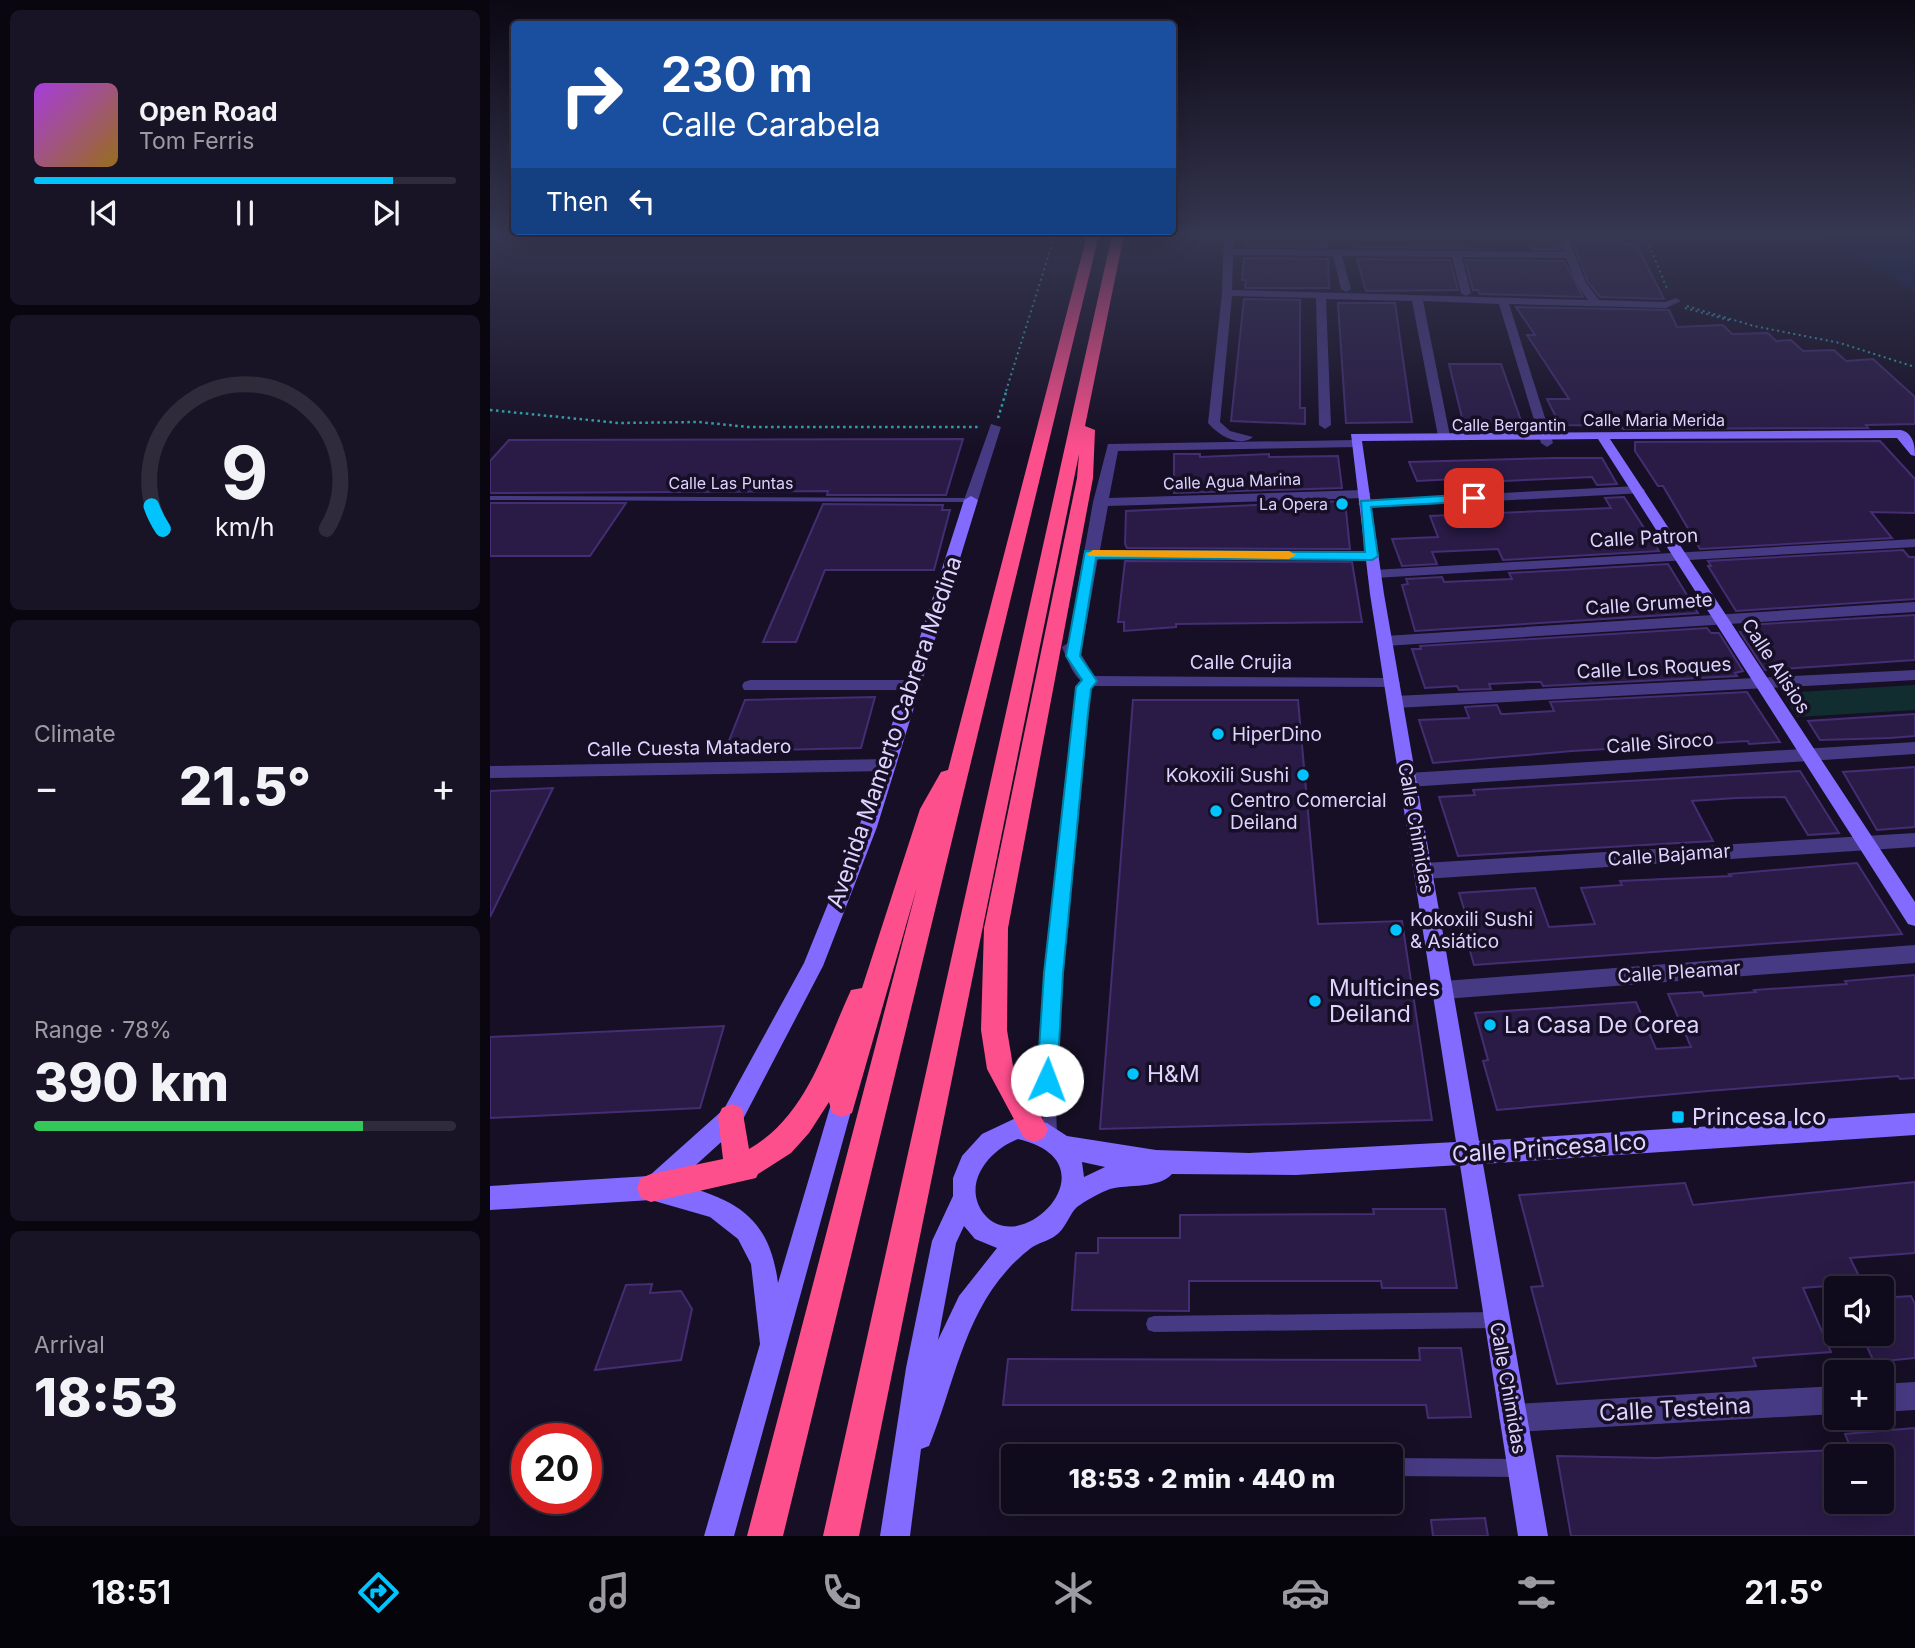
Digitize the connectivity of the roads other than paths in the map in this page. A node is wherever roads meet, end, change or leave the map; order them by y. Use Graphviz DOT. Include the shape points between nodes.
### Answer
graph roads {
  1 [pos="1075,307"];
  2 [pos="1103,307"];
  3 [pos="1226,307"];
  4 [pos="1321,307"];
  5 [pos="1420,307"];
  6 [pos="1505,307"];
  7 [pos="1084,403"];
  8 [pos="1325,425"];
  9 [pos="995,427"];
  10 [pos="1444,436"];
  11 [pos="1292,437"];
  12 [pos="1546,439"];
  13 [pos="1604,439"];
  14 [pos="1356,441"];
  15 [pos="1909,441"];
  16 [pos="1638,490"];
  17 [pos="490,498"];
  18 [pos="1364,499"];
  19 [pos="971,500"];
  20 [pos="1100,502"];
  21 [pos="1915,543"];
  22 [pos="1081,549"];
  23 [pos="1680,555"];
  24 [pos="1373,565"];
  25 [pos="1915,607"];
  26 [pos="1721,619"];
  27 [pos="1385,640"];
  28 [pos="1915,676"];
  29 [pos="1090,681"];
  30 [pos="1762,684"];
  31 [pos="914,685"];
  32 [pos="750,686"];
  33 [pos="1394,693"];
  34 [pos="1915,748"];
  35 [pos="1807,754"];
  36 [pos="961,755"];
  37 [pos="888,765"];
  38 [pos="490,772"];
  39 [pos="1408,780"];
  40 [pos="1915,840"];
  41 [pos="1866,842"];
  42 [pos="1423,871"];
  43 [pos="1915,918"];
  44 [pos="886,946"];
  45 [pos="1915,954"];
  46 [pos="1444,990"];
  47 [pos="842,1104"];
  48 [pos="732,1117"];
  49 [pos="1915,1124"];
  50 [pos="1050,1137"];
  51 [pos="1469,1153"];
  52 [pos="1183,1165"];
  53 [pos="746,1168"];
  54 [pos="651,1188"];
  55 [pos="490,1198"];
  56 [pos="1070,1198"];
  57 [pos="964,1199"];
  58 [pos="1025,1237"];
  59 [pos="1497,1320"];
  60 [pos="1154,1324"];
  61 [pos="774,1350"];
  62 [pos="1915,1396"];
  63 [pos="1894,1397"];
  64 [pos="1824,1401"];
  65 [pos="1513,1418"];
  66 [pos="1403,1467"];
  67 [pos="1521,1468"];
  68 [pos="905,1483"];
  69 [pos="719,1536"];
  70 [pos="765,1536"];
  71 [pos="841,1536"];
  72 [pos="895,1536"];
  73 [pos="1533,1536"];
  1 -- 36 [label="highway"];
  2 -- 7 [label="highway"];
  3 -- 11 [label="street" via="1214,423 1226,434"];
  4 -- 8 [label="street"];
  5 -- 10 [label="street"];
  6 -- 12 [label="street"];
  7 -- 22 [label="highway" via="1089,432"];
  7 -- 71 [label="highway"];
  8 -- 11 [label="street"];
  8 -- 14 [label="street"];
  9 -- 19 [label="street, Avenida Mamerto Cabrera Medina"];
  10 -- 12 [label="street"];
  10 -- 14 [label="street"];
  11 -- 14 [label="street"];
  12 -- 13 [label="street, Calle Bergantin"];
  12 -- 14 [label="street, Calle Bergantin"];
  13 -- 15 [label="street, Calle Bergantin"];
  13 -- 16 [label="street, Calle Alisios"];
  14 -- 18 [label="street, Calle Chimidas"];
  14 -- 20 [label="street, Calle Bergantin" via="1112,447"];
  16 -- 18 [label="street, Calle Agua Marina"];
  16 -- 23 [label="street, Calle Alisios"];
  17 -- 19 [label="lane, Calle Las Puntas"];
  18 -- 20 [label="street, Calle Agua Marina"];
  18 -- 24 [label="street, Calle Chimidas"];
  19 -- 31 [label="street, Avenida Mamerto Cabrera Medina"];
  20 -- 22 [label="street"];
  21 -- 23 [label="street, Calle Patron"];
  22 -- 24 [label="street, Calle Patron"];
  22 -- 29 [label="street" via="1066,637"];
  22 -- 50 [label="highway" via="996,928 994,1030 1000,1069"];
  23 -- 24 [label="street, Calle Patron"];
  23 -- 26 [label="street, Calle Alisios"];
  24 -- 27 [label="street, Calle Chimidas"];
  25 -- 26 [label="street, Calle Grumete"];
  26 -- 27 [label="street, Calle Grumete"];
  26 -- 30 [label="street, Calle Alisios"];
  27 -- 33 [label="street, Calle Chimidas"];
  28 -- 30 [label="street, Calle Los Roques"];
  29 -- 33 [label="street, Calle Crujia"];
  29 -- 50 [label="lane" via="1083,687 1053,973 1047,1080"];
  30 -- 33 [label="street, Calle Los Roques"];
  30 -- 35 [label="street, Calle Alisios"];
  31 -- 32 [label="street"];
  31 -- 37 [label="street, Avenida Mamerto Cabrera Medina"];
  33 -- 39 [label="street, Calle Chimidas"];
  34 -- 35 [label="street, Calle Siroco"];
  35 -- 39 [label="street, Calle Siroco"];
  35 -- 41 [label="street, Calle Alisios"];
  36 -- 44 [label="highway" via="931,808"];
  36 -- 70 [label="highway"];
  37 -- 38 [label="street, Calle Cuesta Matadero"];
  37 -- 48 [label="street, Avenida Mamerto Cabrera Medina" via="813,966"];
  39 -- 42 [label="street, Calle Chimidas"];
  40 -- 41 [label="street, Calle Bajamar"];
  41 -- 42 [label="street, Calle Bajamar"];
  41 -- 43 [label="street, Calle Alisios"];
  42 -- 46 [label="street, Calle Chimidas"];
  44 -- 47 [label="highway"];
  44 -- 53 [label="highway" via="812,1110 786,1140"];
  45 -- 46 [label="street, Calle Pleamar"];
  46 -- 51 [label="street, Calle Chimidas"];
  47 -- 61 [label="street"];
  48 -- 53 [label="highway" via="734,1155"];
  48 -- 54 [label="street, Avenida Mamerto Cabrera Medina"];
  49 -- 51 [label="street, Calle Princesa Ico"];
  50 -- 52 [label="street, Calle Princesa Ico" via="1112,1158"];
  50 -- 56 [label="street" via="1074,1171"];
  50 -- 57 [label="street" via="1003,1132 977,1152 968,1167"];
  51 -- 52 [label="street, Calle Princesa Ico"];
  51 -- 59 [label="street, Calle Chimidas"];
  52 -- 56 [label="street, Calle Princesa Ico" via="1107,1178"];
  53 -- 54 [label="highway"];
  54 -- 55 [label="street"];
  54 -- 61 [label="street" via="716,1207 747,1230 763,1262"];
  56 -- 58 [label="street" via="1051,1222"];
  57 -- 58 [label="street" via="979,1226 992,1235"];
  57 -- 68 [label="street" via="944,1241 919,1368"];
  58 -- 68 [label="street" via="1002,1258 968,1303 947,1344"];
  59 -- 60 [label="lane"];
  59 -- 65 [label="street, Calle Chimidas"];
  61 -- 69 [label="street"];
  62 -- 63 [label="street"];
  64 -- 65 [label="street, Calle Testeina"];
  65 -- 67 [label="street, Calle Chimidas"];
  66 -- 67 [label="lane, Calle Chimidas"];
  67 -- 73 [label="street, Calle Chimidas"];
  68 -- 72 [label="street"];
}
